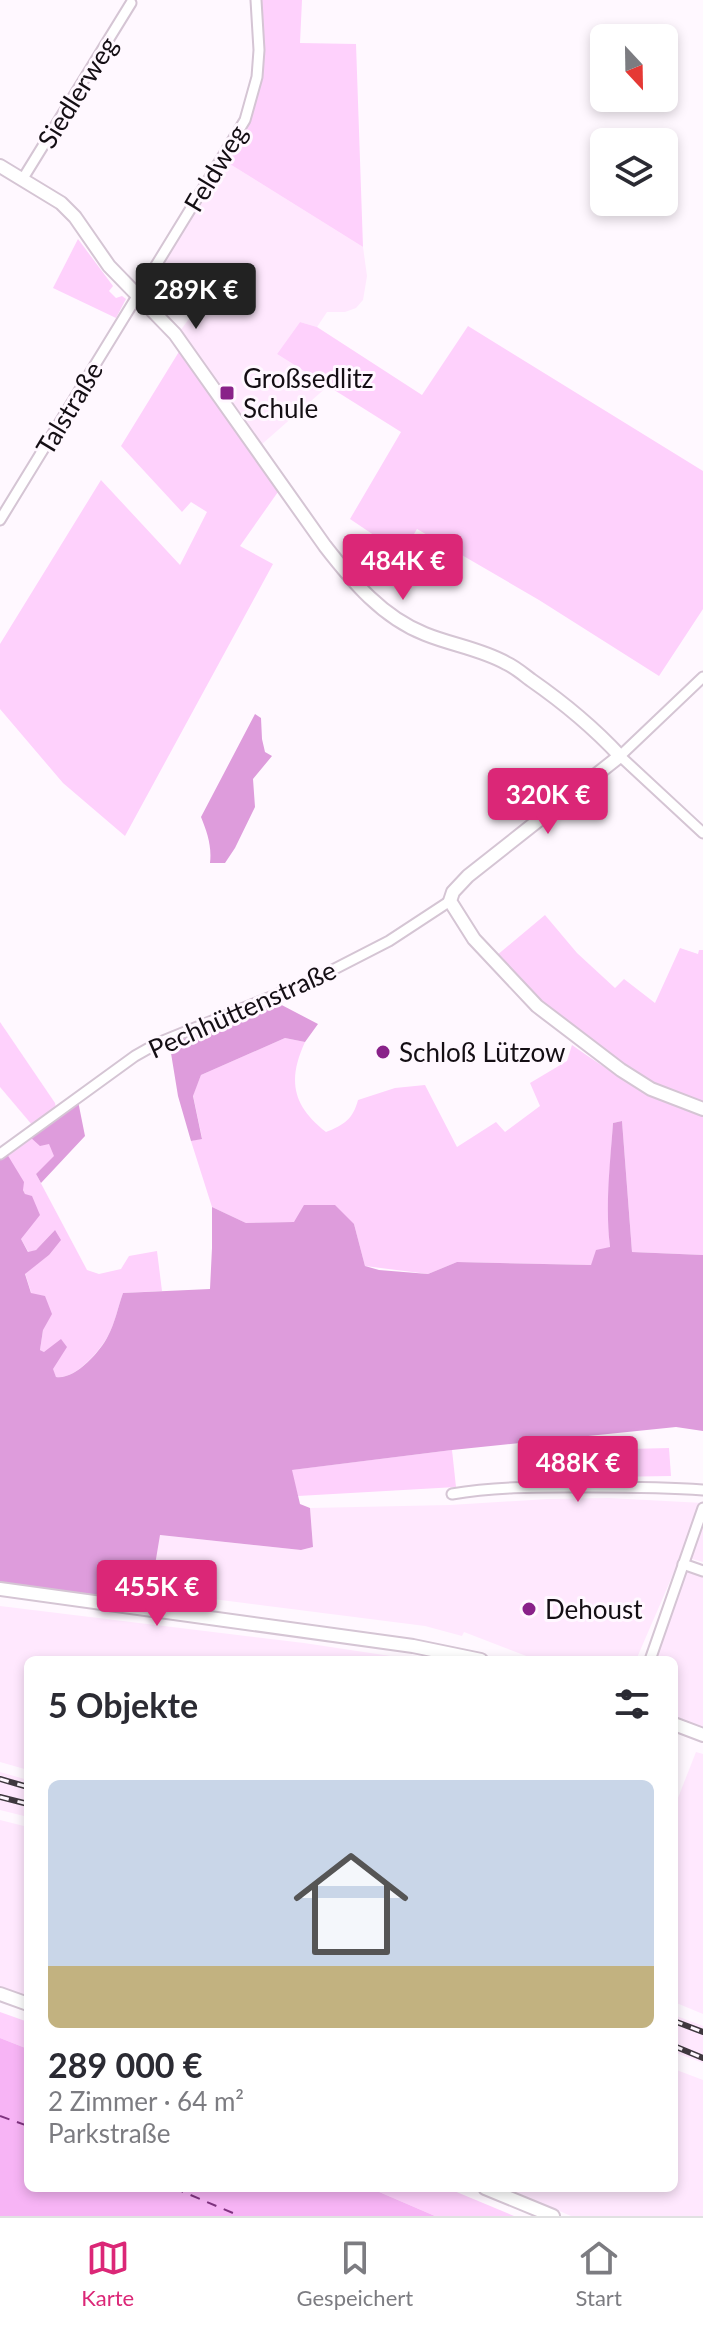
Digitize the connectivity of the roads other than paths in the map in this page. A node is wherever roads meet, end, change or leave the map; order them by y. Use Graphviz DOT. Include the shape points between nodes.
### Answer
graph roads {
  1 [pos="256,0"];
  2 [pos="131,3"];
  3 [pos="0,166"];
  4 [pos="22,180"];
  5 [pos="137,296"];
  6 [pos="0,520"];
  7 [pos="703,677"];
  8 [pos="620,756"];
  9 [pos="703,833"];
  10 [pos="451,896"];
  11 [pos="703,1109"];
  12 [pos="0,1154"];
  13 [pos="703,1490"];
  14 [pos="452,1494"];
  15 [pos="703,1508"];
  16 [pos="683,1564"];
  17 [pos="703,1571"];
  18 [pos="0,1589"];
  19 [pos="460,1656"];
  20 [pos="651,1656"];
  21 [pos="678,1726"];
  22 [pos="703,1735"];
  23 [pos="0,1994"];
  24 [pos="24,2003"];
  25 [pos="495,2192"];
  26 [pos="553,2216"];
  1 -- 5 [label="street, Feldweg" via="259,50 245,120"];
  2 -- 4 [label="street, Siedlerweg"];
  3 -- 4 [label="street"];
  4 -- 5 [label="street" via="75,217"];
  5 -- 6 [label="street, Talstraße"];
  5 -- 8 [label="street" via="175,334 325,546 370,598 425,634 507,663 568,706"];
  7 -- 8 [label="street, Pechhüttenstraße"];
  8 -- 9 [label="street"];
  8 -- 10 [label="street, Pechhüttenstraße" via="468,876"];
  10 -- 11 [label="street" via="474,939 537,1006 651,1089"];
  10 -- 12 [label="street, Pechhüttenstraße" via="389,941 315,979 146,1049"];
  13 -- 14 [label="street" via="553,1487"];
  15 -- 16 [label="street"];
  16 -- 17 [label="street"];
  16 -- 20 [label="street"];
  18 -- 19 [label="street"];
  21 -- 22 [label="street"];
  23 -- 24 [label="street"];
  25 -- 26 [label="street"];
}
